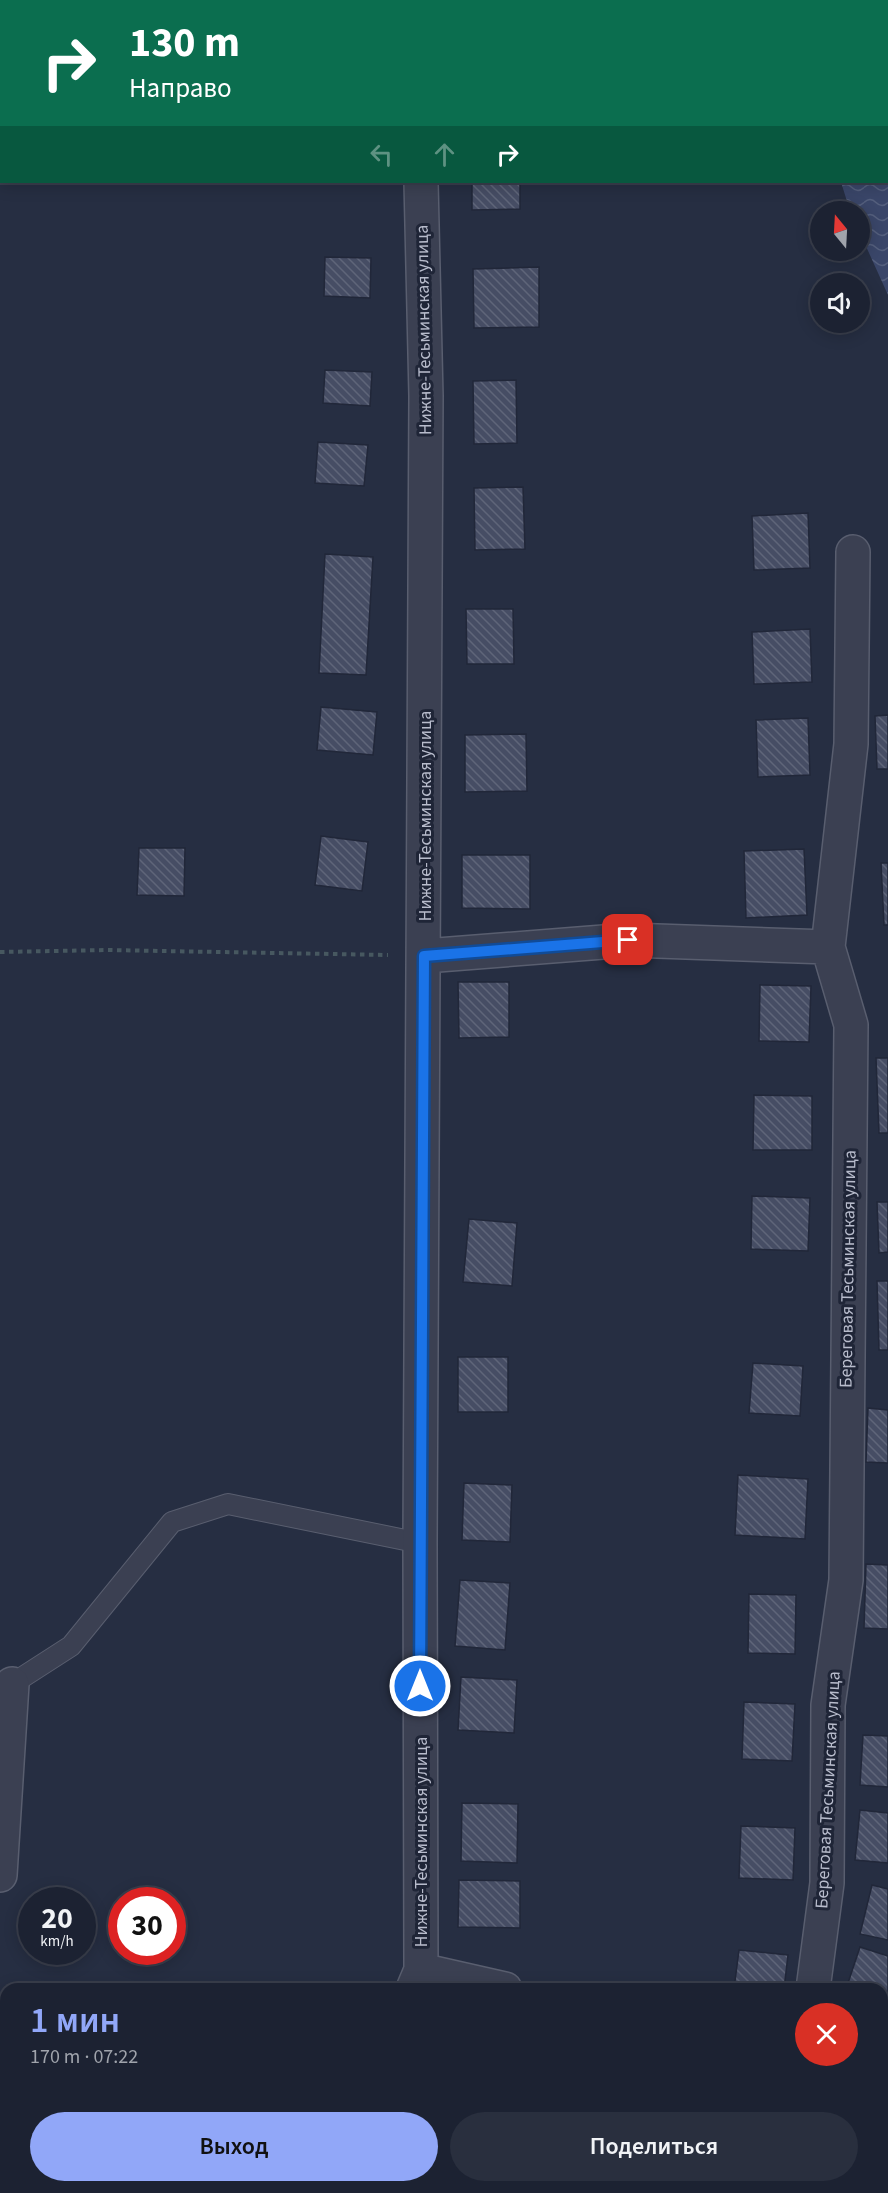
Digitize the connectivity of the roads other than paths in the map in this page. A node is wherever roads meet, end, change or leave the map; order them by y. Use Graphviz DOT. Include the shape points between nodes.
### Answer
graph roads {
  1 [pos="420,183"];
  2 [pos="853,552"];
  3 [pos="828,947"];
  4 [pos="424,956"];
  5 [pos="420,1543"];
  6 [pos="6,1684"];
  7 [pos="0,1875"];
  8 [pos="417,1979"];
  9 [pos="453,1983"];
  10 [pos="814,1983"];
  1 -- 4 [label="street, Нижне-Тесьминская улица" via="426,396"];
  2 -- 3 [label="street, Береговая Тесьминская улица" via="851,744"];
  3 -- 4 [label="street" via="628,940"];
  3 -- 10 [label="street, Береговая Тесьминская улица" via="851,1025 846,1580 828,1705 826,1883"];
  4 -- 5 [label="street, Нижне-Тесьминская улица"];
  5 -- 6 [label="lane" via="228,1504 172,1522 71,1646"];
  5 -- 8 [label="street, Нижне-Тесьминская улица"];
  6 -- 7 [label="street"];
  8 -- 9 [label="street"];
}
